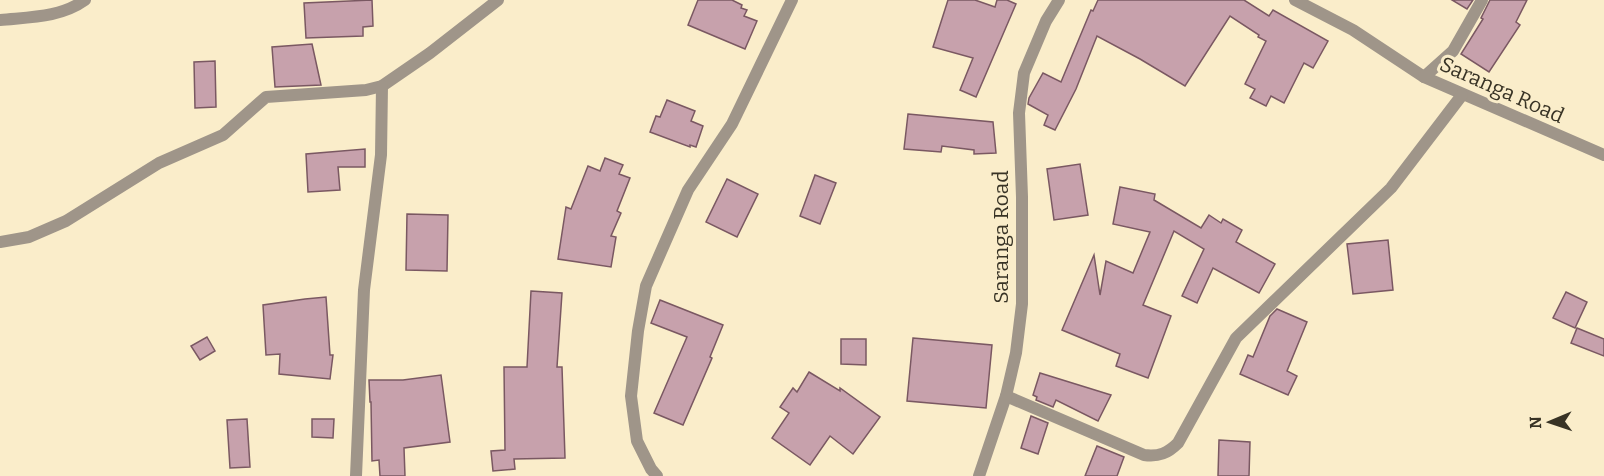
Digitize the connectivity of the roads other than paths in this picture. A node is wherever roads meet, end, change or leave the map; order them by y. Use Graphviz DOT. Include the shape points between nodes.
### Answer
graph roads {
  1 [pos="85,0"];
  2 [pos="498,0"];
  3 [pos="792,0"];
  4 [pos="1059,0"];
  5 [pos="1295,0"];
  6 [pos="1482,0"];
  7 [pos="0,20"];
  8 [pos="1424,77"];
  9 [pos="382,86"];
  10 [pos="1462,94"];
  11 [pos="1604,155"];
  12 [pos="0,243"];
  13 [pos="1006,396"];
  14 [pos="356,476"];
  15 [pos="657,476"];
  16 [pos="979,476"];
  1 -- 7 [label="street" via="53,15"];
  2 -- 9 [label="street"];
  3 -- 15 [label="street" via="732,124 688,190 646,286 631,396 637,441"];
  4 -- 13 [label="street, Saranga Road" via="1024,73 1019,113 1022,304"];
  5 -- 8 [label="street, Saranga Road" via="1353,30"];
  6 -- 8 [label="street" via="1453,51"];
  8 -- 10 [label="street, Saranga Road"];
  9 -- 12 [label="street" via="266,97 223,135 159,163 66,221 29,237"];
  9 -- 14 [label="street" via="381,155 364,290"];
  10 -- 11 [label="street, Saranga Road"];
  10 -- 13 [label="street" via="1391,188 1236,338 1171,450 1144,455"];
  13 -- 16 [label="street, Saranga Road"];
}
